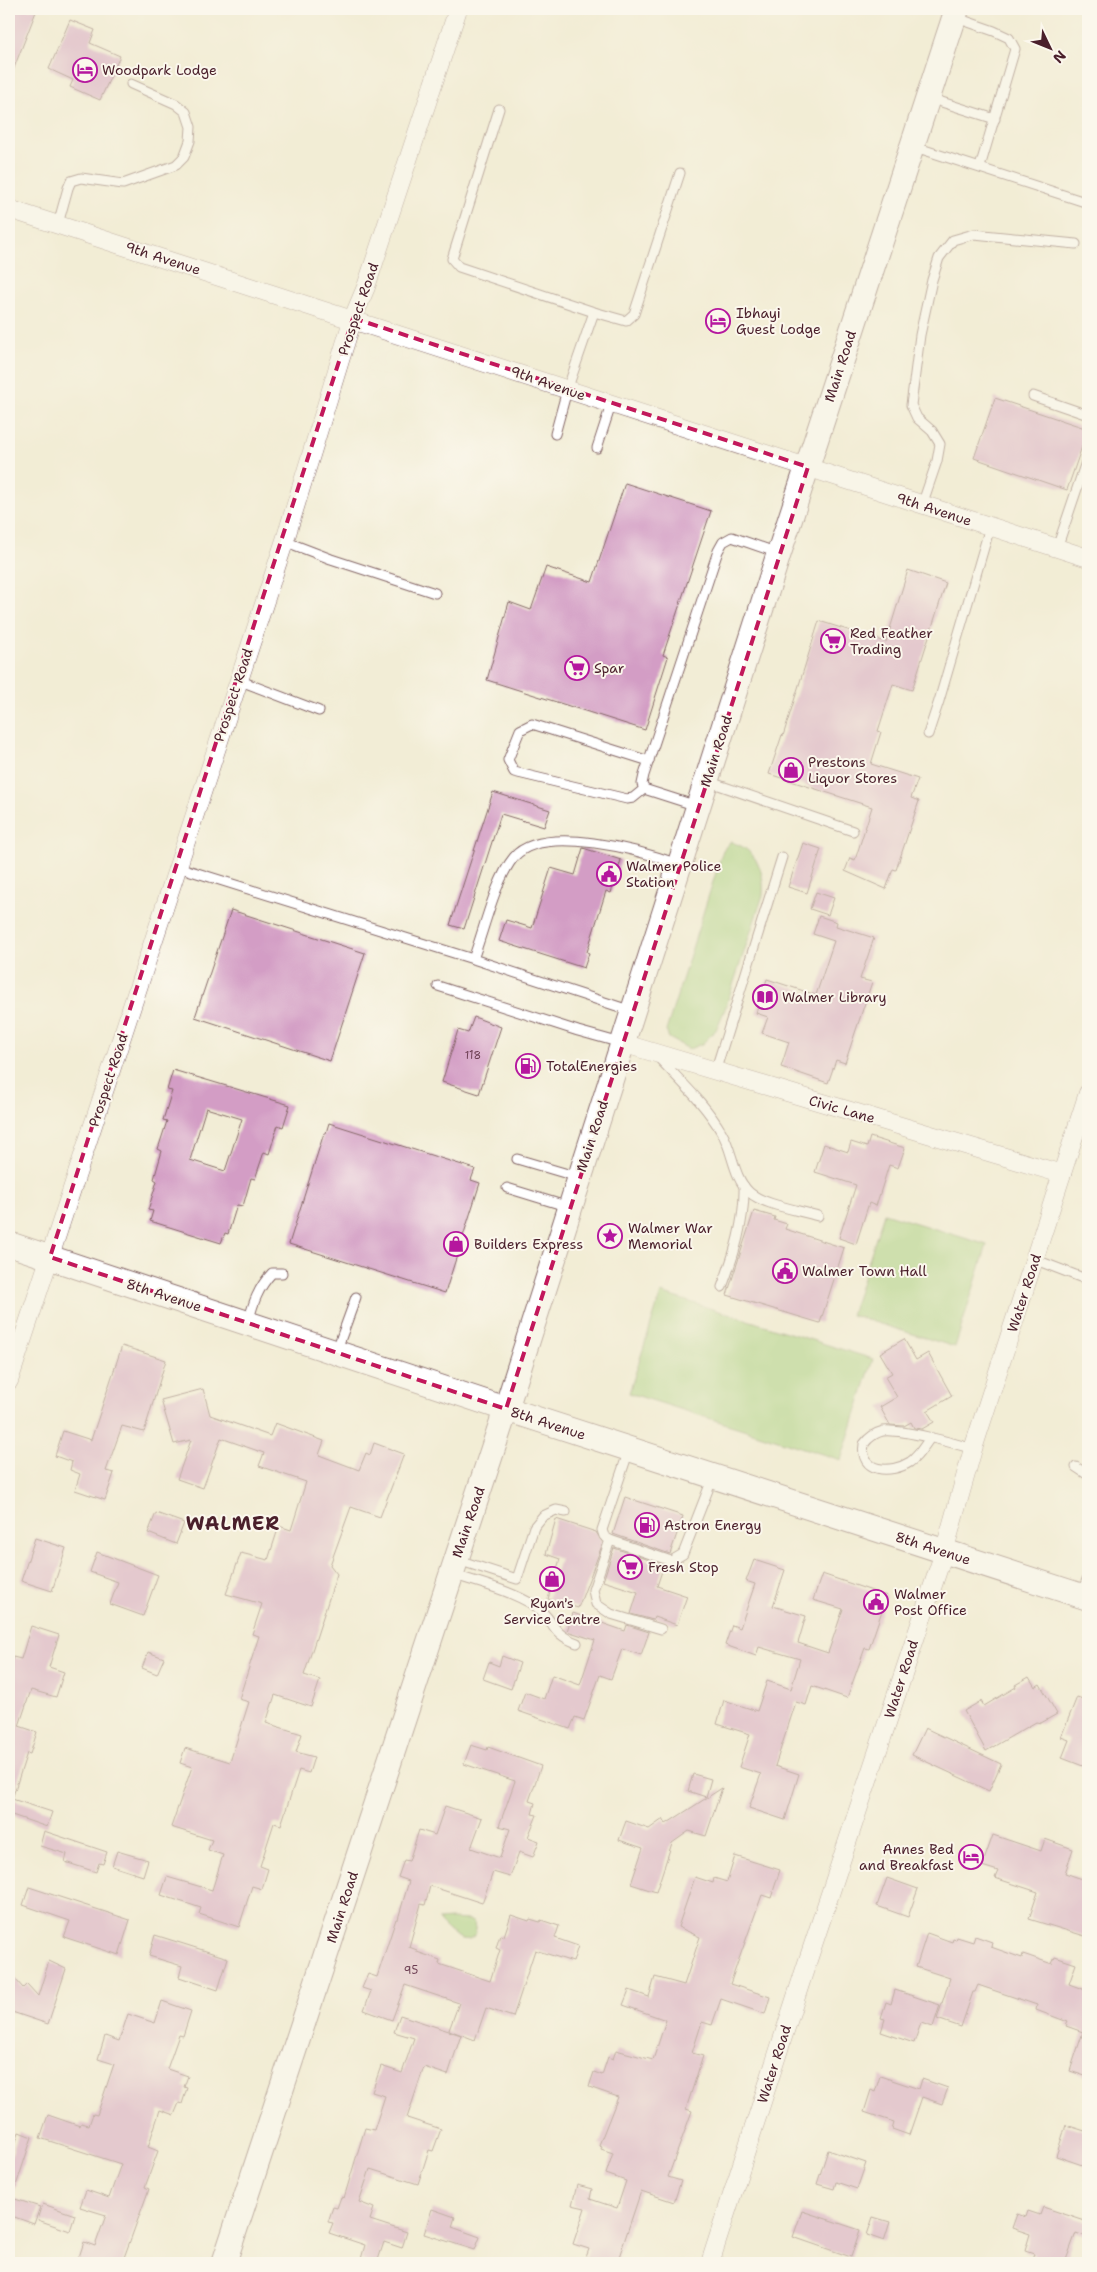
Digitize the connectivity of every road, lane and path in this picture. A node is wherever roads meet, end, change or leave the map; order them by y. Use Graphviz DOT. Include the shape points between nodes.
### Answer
graph roads {
  1 [pos="458,9"];
  2 [pos="955,13"];
  3 [pos="132,84"];
  4 [pos="928,98"];
  5 [pos="499,109"];
  6 [pos="995,119"];
  7 [pos="912,146"];
  8 [pos="980,167"];
  9 [pos="680,173"];
  10 [pos="1088,203"];
  11 [pos="9,208"];
  12 [pos="58,224"];
  13 [pos="1076,244"];
  14 [pos="594,312"];
  15 [pos="353,318"];
  16 [pos="567,390"];
  17 [pos="1033,396"];
  18 [pos="611,405"];
  19 [pos="1088,415"];
  20 [pos="555,434"];
  21 [pos="597,448"];
  22 [pos="1088,456"];
  23 [pos="808,468"];
  24 [pos="922,505"];
  25 [pos="990,527"];
  26 [pos="284,541"];
  27 [pos="1057,548"];
  28 [pos="778,553"];
  29 [pos="1088,558"];
  30 [pos="435,592"];
  31 [pos="238,680"];
  32 [pos="319,710"];
  33 [pos="928,734"];
  34 [pos="649,761"];
  35 [pos="706,781"];
  36 [pos="644,789"];
  37 [pos="698,806"];
  38 [pos="854,831"];
  39 [pos="782,856"];
  40 [pos="681,865"];
  41 [pos="178,867"];
  42 [pos="473,959"];
  43 [pos="438,986"];
  44 [pos="632,1011"];
  45 [pos="622,1043"];
  46 [pos="654,1053"];
  47 [pos="715,1072"];
  48 [pos="1088,1093"];
  49 [pos="517,1159"];
  50 [pos="1062,1174"];
  51 [pos="579,1177"];
  52 [pos="744,1186"];
  53 [pos="507,1188"];
  54 [pos="569,1207"];
  55 [pos="818,1216"];
  56 [pos="9,1244"];
  57 [pos="50,1257"];
  58 [pos="1036,1260"];
  59 [pos="282,1273"];
  60 [pos="1088,1280"];
  61 [pos="722,1287"];
  62 [pos="356,1297"];
  63 [pos="248,1323"];
  64 [pos="336,1353"];
  65 [pos="9,1381"];
  66 [pos="506,1409"];
  67 [pos="930,1438"];
  68 [pos="630,1449"];
  69 [pos="973,1449"];
  70 [pos="1076,1467"];
  71 [pos="1088,1474"];
  72 [pos="713,1476"];
  73 [pos="566,1512"];
  74 [pos="610,1540"];
  75 [pos="944,1552"];
  76 [pos="453,1566"];
  77 [pos="1086,1590"];
  78 [pos="661,1629"];
  79 [pos="578,1643"];
  80 [pos="224,2263"];
  81 [pos="710,2263"];
  1 -- 15 [label="street, Prospect Road"];
  2 -- 4 [label="main road, Main Road"];
  2 -- 6 [label="lane" via="1009,38 1015,49"];
  3 -- 12 [label="lane" via="186,112 191,127 184,156 176,165 123,184 81,178 72,181"];
  4 -- 6 [label="lane"];
  4 -- 7 [label="main road, Main Road"];
  5 -- 14 [label="lane" via="452,259 455,264"];
  6 -- 8 [label="lane"];
  7 -- 8 [label="lane"];
  7 -- 23 [label="main road, Main Road"];
  8 -- 10 [label="lane"];
  9 -- 14 [label="lane" via="634,314 626,321"];
  11 -- 12 [label="street, 9th Avenue"];
  12 -- 15 [label="street, 9th Avenue"];
  13 -- 24 [label="lane" via="974,234 953,240 939,258 920,335 911,405 917,418 932,431 940,444"];
  14 -- 16 [label="lane"];
  15 -- 16 [label="street, 9th Avenue"];
  15 -- 26 [label="street, Prospect Road"];
  16 -- 18 [label="street, 9th Avenue"];
  16 -- 20 [label="lane"];
  17 -- 19 [label="lane"];
  18 -- 21 [label="lane"];
  18 -- 23 [label="street, 9th Avenue"];
  22 -- 27 [label="lane"];
  23 -- 24 [label="street, 9th Avenue"];
  23 -- 28 [label="main road, Main Road"];
  24 -- 25 [label="street, 9th Avenue"];
  25 -- 27 [label="street, 9th Avenue"];
  25 -- 33 [label="lane"];
  26 -- 30 [label="lane"];
  26 -- 31 [label="street, Prospect Road"];
  27 -- 29 [label="street, 9th Avenue"];
  28 -- 34 [label="lane" via="732,536 723,542"];
  28 -- 35 [label="main road, Main Road"];
  31 -- 32 [label="lane"];
  31 -- 41 [label="street, Prospect Road"];
  34 -- 36 [label="lane" via="642,784"];
  34 -- 36 [label="lane" via="532,724 520,730 508,760 514,772 627,799"];
  35 -- 37 [label="main road, Main Road"];
  35 -- 38 [label="lane"];
  36 -- 37 [label="lane"];
  37 -- 40 [label="main road, Main Road"];
  39 -- 47 [label="lane"];
  40 -- 42 [label="lane" via="635,850 587,842 544,842 526,847 513,858 505,874"];
  40 -- 44 [label="main road, Main Road"];
  41 -- 42 [label="lane"];
  41 -- 57 [label="street, Prospect Road"];
  42 -- 44 [label="lane"];
  43 -- 45 [label="lane"];
  44 -- 45 [label="main road, Main Road"];
  45 -- 46 [label="street, Civic Lane"];
  45 -- 51 [label="main road, Main Road"];
  46 -- 47 [label="street, Civic Lane"];
  46 -- 52 [label="lane" via="692,1092 717,1124"];
  47 -- 50 [label="street, Civic Lane"];
  48 -- 50 [label="street, Water Road"];
  49 -- 51 [label="lane"];
  50 -- 58 [label="street, Water Road"];
  51 -- 54 [label="main road, Main Road"];
  52 -- 55 [label="lane" via="765,1201"];
  52 -- 61 [label="lane" via="738,1236"];
  53 -- 54 [label="lane"];
  54 -- 66 [label="main road, Main Road"];
  56 -- 57 [label="main road, 8th Avenue"];
  57 -- 63 [label="main road, 8th Avenue"];
  57 -- 65 [label="street, Prospect Road"];
  58 -- 60 [label="lane"];
  58 -- 69 [label="street, Water Road"];
  59 -- 63 [label="lane" via="272,1273 260,1287"];
  62 -- 64 [label="lane"];
  63 -- 64 [label="main road, 8th Avenue"];
  64 -- 66 [label="main road, 8th Avenue"];
  66 -- 68 [label="main road, 8th Avenue"];
  66 -- 76 [label="main road, Main Road"];
  67 -- 67 [label="lane" via="882,1431 864,1444 864,1458 876,1469 902,1466 914,1459"];
  67 -- 69 [label="lane"];
  68 -- 72 [label="main road, 8th Avenue"];
  68 -- 74 [label="lane" via="602,1530"];
  69 -- 75 [label="street, Water Road"];
  70 -- 71 [label="lane"];
  72 -- 74 [label="lane" via="683,1554 678,1559 671,1561"];
  72 -- 75 [label="main road, 8th Avenue"];
  73 -- 76 [label="lane" via="556,1510 538,1521 516,1578"];
  74 -- 78 [label="lane" via="593,1590 596,1604 610,1614"];
  75 -- 77 [label="main road, 8th Avenue"];
  75 -- 81 [label="street, Water Road"];
  76 -- 79 [label="lane" via="529,1602 543,1613 558,1633"];
  76 -- 80 [label="main road, Main Road"];
}
